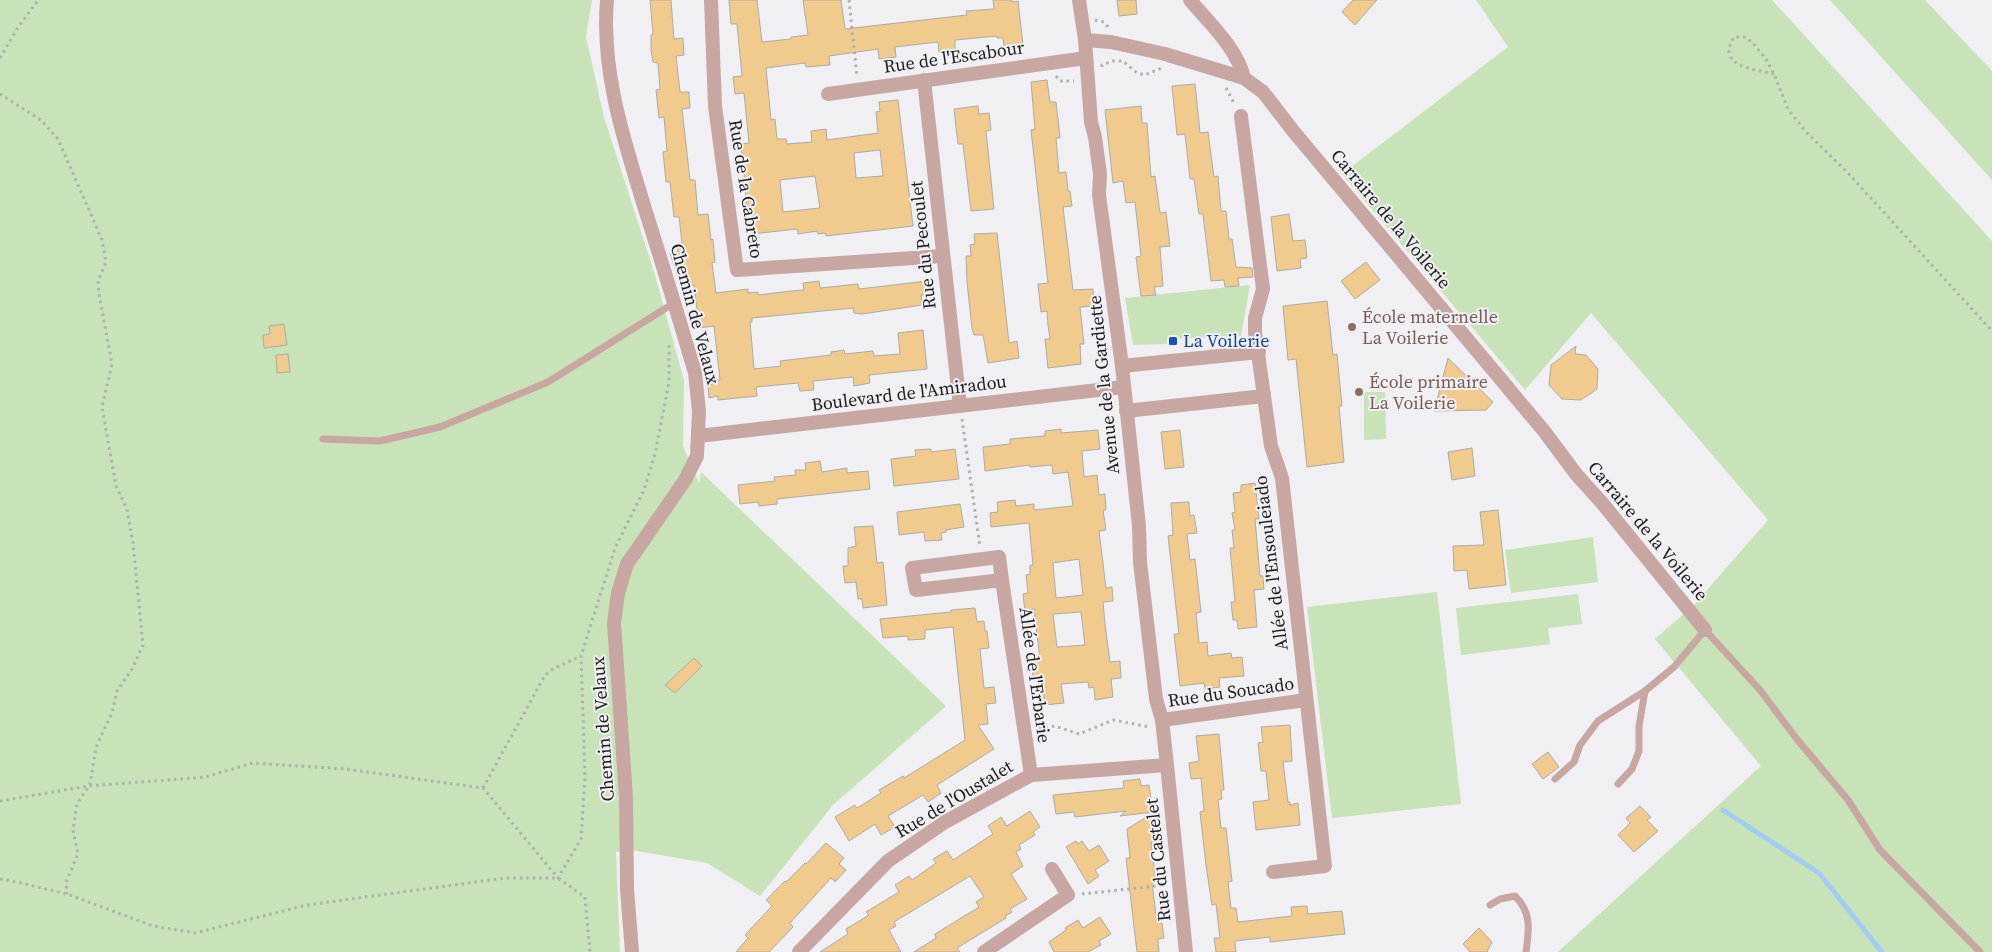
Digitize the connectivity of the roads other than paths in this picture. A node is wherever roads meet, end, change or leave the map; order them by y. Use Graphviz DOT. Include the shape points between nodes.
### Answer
graph roads {
  1 [pos="607,0"];
  2 [pos="711,0"];
  3 [pos="1079,0"];
  4 [pos="1190,0"];
  5 [pos="1085,40"];
  6 [pos="1086,58"];
  7 [pos="1244,78"];
  8 [pos="924,80"];
  9 [pos="828,94"];
  10 [pos="1241,116"];
  11 [pos="944,256"];
  12 [pos="674,302"];
  13 [pos="1259,352"];
  14 [pos="1122,366"];
  15 [pos="1124,387"];
  16 [pos="1264,396"];
  17 [pos="960,406"];
  18 [pos="1126,411"];
  19 [pos="698,436"];
  20 [pos="323,439"];
  21 [pos="1002,580"];
  22 [pos="1705,630"];
  23 [pos="1645,691"];
  24 [pos="1306,700"];
  25 [pos="1162,725"];
  26 [pos="1167,765"];
  27 [pos="1031,775"];
  28 [pos="1555,779"];
  29 [pos="1618,784"];
  30 [pos="1052,869"];
  31 [pos="1273,872"];
  32 [pos="1490,905"];
  33 [pos="632,952"];
  34 [pos="799,952"];
  35 [pos="984,952"];
  36 [pos="1186,952"];
  37 [pos="1526,952"];
  38 [pos="1980,952"];
  1 -- 12 [label="street, Chemin de Velaux" via="605,44 621,132"];
  2 -- 11 [label="street, Rue de la Cabreto" via="715,106 737,270"];
  3 -- 5 [label="street, Avenue de la Gardiette"];
  4 -- 7 [label="street" via="1233,52"];
  5 -- 6 [label="street, Avenue de la Gardiette"];
  5 -- 7 [label="street, Carraire de la Voilerie" via="1106,41 1165,54"];
  6 -- 8 [label="street, Rue de l'Escabour"];
  6 -- 14 [label="street, Avenue de la Gardiette" via="1091,122 1100,174 1099,195"];
  7 -- 22 [label="street, Carraire de la Voilerie" via="1263,92"];
  8 -- 9 [label="street, Rue de l'Escabour"];
  8 -- 11 [label="street, Rue du Pecoulet"];
  10 -- 13 [label="street, Allée de l'Ensouleiado" via="1262,289 1255,318"];
  11 -- 17 [label="street, Rue du Pecoulet"];
  12 -- 19 [label="street, Chemin de Velaux" via="695,373"];
  12 -- 20 [label="lane" via="548,382 440,427 380,441"];
  13 -- 14 [label="street"];
  13 -- 16 [label="street, Allée de l'Ensouleiado"];
  14 -- 15 [label="street, Avenue de la Gardiette"];
  15 -- 17 [label="street, Boulevard de l'Amiradou"];
  15 -- 18 [label="street, Avenue de la Gardiette"];
  16 -- 18 [label="street"];
  16 -- 24 [label="street, Allée de l'Ensouleiado" via="1271,446 1280,468"];
  17 -- 19 [label="street, Boulevard de l'Amiradou"];
  18 -- 25 [label="street, Avenue de la Gardiette" via="1141,572"];
  19 -- 33 [label="street, Chemin de Velaux" via="697,456 689,472 627,564 618,593 614,623"];
  21 -- 21 [label="street, Allée de l'Erbarie" via="999,557 912,568 916,590"];
  21 -- 27 [label="street, Allée de l'Erbarie"];
  22 -- 23 [label="lane" via="1674,668"];
  22 -- 38 [label="lane" via="1760,690 1848,800 1880,850"];
  23 -- 28 [label="lane" via="1598,721 1580,745 1574,762"];
  23 -- 29 [label="lane" via="1639,751 1632,769"];
  24 -- 25 [label="street, Rue du Soucado"];
  24 -- 31 [label="street, Allée de l'Ensouleiado" via="1325,866"];
  25 -- 26 [label="street, Avenue de la Gardiette"];
  26 -- 27 [label="street, Rue de l'Oustalet"];
  26 -- 36 [label="street, Rue du Castelet"];
  27 -- 34 [label="street, Rue de l'Oustalet" via="945,822 888,861"];
  30 -- 35 [label="street" via="1068,895"];
  32 -- 37 [label="lane" via="1515,896 1524,906 1528,919"];
}
